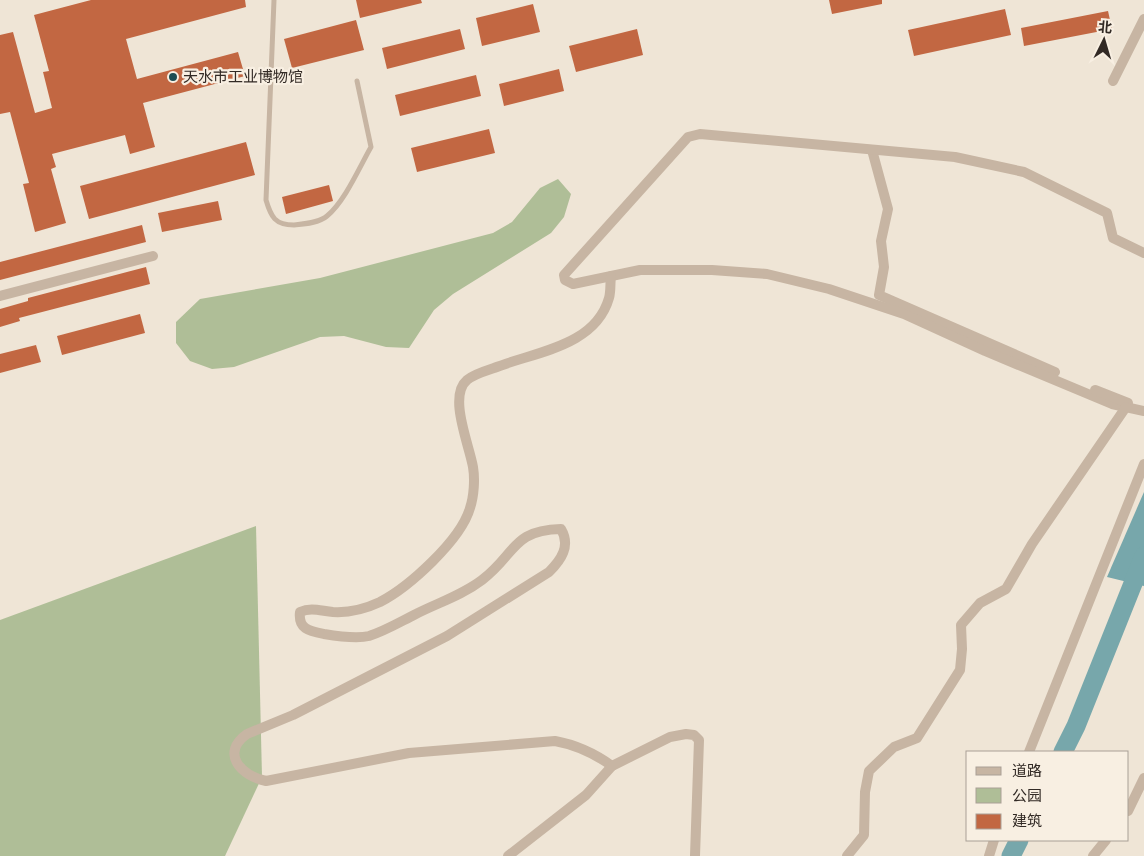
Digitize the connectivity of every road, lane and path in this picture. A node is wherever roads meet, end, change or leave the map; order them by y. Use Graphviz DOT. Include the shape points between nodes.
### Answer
graph roads {
  1 [pos="274,0"];
  2 [pos="1144,19"];
  3 [pos="357,80"];
  4 [pos="1113,82"];
  5 [pos="872,150"];
  6 [pos="1144,253"];
  7 [pos="153,256"];
  8 [pos="611,276"];
  9 [pos="0,296"];
  10 [pos="1144,405"];
  11 [pos="1126,407"];
  12 [pos="1144,411"];
  13 [pos="1144,464"];
  14 [pos="1029,751"];
  15 [pos="612,766"];
  16 [pos="1144,778"];
  17 [pos="1129,809"];
  18 [pos="994,841"];
  19 [pos="1105,841"];
  20 [pos="508,856"];
  21 [pos="695,856"];
  22 [pos="847,856"];
  23 [pos="989,856"];
  24 [pos="1093,856"];
  1 -- 3 [label="lane" via="266,200 271,218 280,224 310,223 326,217 371,147"];
  2 -- 4 [label="street"];
  5 -- 6 [label="street" via="955,157 1024,172 1107,213 1113,238"];
  5 -- 8 [label="street" via="700,134 688,137 567,269 564,277 572,284"];
  5 -- 10 [label="street" via="888,209 881,241 884,267 880,295 1096,390 1132,404"];
  7 -- 9 [label="street"];
  8 -- 11 [label="street" via="640,270 712,270 767,274 829,289 904,314 984,351"];
  8 -- 15 [label="street" via="606,307 581,335 550,350 474,376 462,386 458,402 473,469 472,494 470,509 447,548 419,574 381,601 347,612 307,609 300,612 299,621 311,631 328,635 368,636 468,590 495,570 522,538 544,530 561,529 565,536 560,560 549,572 446,636 293,715 248,734 237,744 235,760 244,773 266,782 409,752 555,741 596,754"];
  11 -- 12 [label="street"];
  11 -- 22 [label="street" via="1032,544 1006,589 980,603 961,625 960,670 917,738 894,747 869,772 864,835"];
  13 -- 14 [label="street"];
  15 -- 20 [label="street" via="586,794"];
  15 -- 21 [label="street" via="670,737 686,734 699,740"];
  16 -- 17 [label="street"];
  18 -- 23 [label="street"];
  19 -- 24 [label="street"];
}
